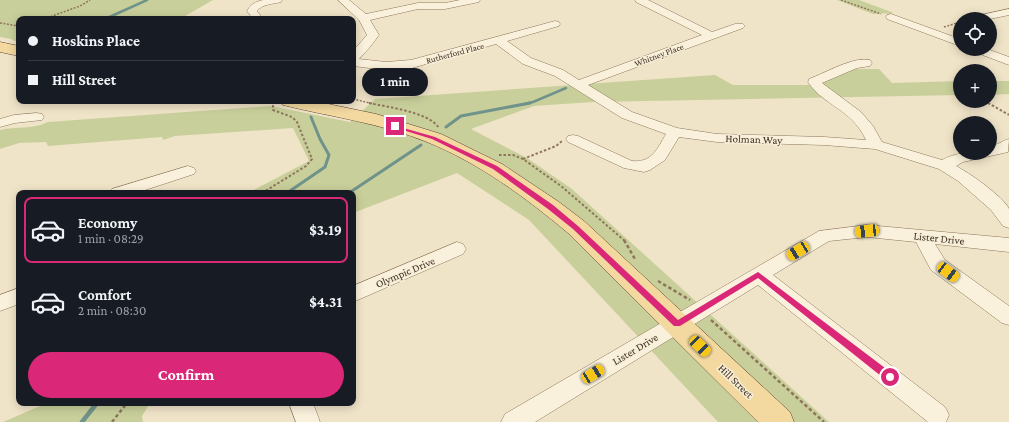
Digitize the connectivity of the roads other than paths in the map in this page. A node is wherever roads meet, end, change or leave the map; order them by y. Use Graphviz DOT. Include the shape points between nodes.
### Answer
graph roads {
  1 [pos="276,0"];
  2 [pos="343,0"];
  3 [pos="475,0"];
  4 [pos="640,0"];
  5 [pos="1009,12"];
  6 [pos="997,13"];
  7 [pos="256,16"];
  8 [pos="364,18"];
  9 [pos="891,18"];
  10 [pos="555,24"];
  11 [pos="739,26"];
  12 [pos="712,36"];
  13 [pos="953,40"];
  14 [pos="498,41"];
  15 [pos="0,47"];
  16 [pos="16,50"];
  17 [pos="356,55"];
  18 [pos="995,56"];
  19 [pos="1009,61"];
  20 [pos="356,62"];
  21 [pos="866,63"];
  22 [pos="579,84"];
  23 [pos="304,104"];
  24 [pos="37,117"];
  25 [pos="0,122"];
  26 [pos="674,132"];
  27 [pos="573,140"];
  28 [pos="1009,143"];
  29 [pos="876,145"];
  30 [pos="997,150"];
  31 [pos="954,160"];
  32 [pos="944,166"];
  33 [pos="188,171"];
  34 [pos="130,190"];
  35 [pos="1009,222"];
  36 [pos="922,237"];
  37 [pos="1009,245"];
  38 [pos="458,249"];
  39 [pos="758,274"];
  40 [pos="356,293"];
  41 [pos="16,297"];
  42 [pos="0,302"];
  43 [pos="1009,316"];
  44 [pos="677,324"];
  45 [pos="302,406"];
  46 [pos="937,415"];
  47 [pos="308,422"];
  48 [pos="513,422"];
  49 [pos="779,422"];
  1 -- 7 [label="street" via="254,7 252,11"];
  2 -- 8 [label="street"];
  3 -- 8 [label="street" via="445,6 418,6"];
  4 -- 12 [label="street"];
  5 -- 6 [label="street"];
  8 -- 17 [label="street" via="373,35"];
  9 -- 13 [label="street"];
  10 -- 14 [label="street, Rutherford Place"];
  11 -- 12 [label="street, Whitney Place"];
  12 -- 22 [label="street, Whitney Place"];
  14 -- 20 [label="street, Rutherford Place" via="412,64 386,66"];
  14 -- 22 [label="street, Holman Way" via="527,60 560,73"];
  15 -- 16 [label="main road"];
  18 -- 19 [label="street"];
  21 -- 29 [label="street" via="854,65 814,82 822,91 864,122"];
  22 -- 26 [label="street, Holman Way" via="600,100 627,115"];
  23 -- 44 [label="main road, Hill Street" via="370,118 434,138 495,168 576,227"];
  24 -- 25 [label="street" via="14,118"];
  26 -- 27 [label="street" via="660,156 644,167 629,165"];
  26 -- 29 [label="street, Holman Way" via="718,138"];
  28 -- 30 [label="street"];
  29 -- 32 [label="street, Holman Way"];
  31 -- 32 [label="street"];
  32 -- 35 [label="street, Holman Way" via="969,182 997,206"];
  33 -- 34 [label="street"];
  36 -- 37 [label="street, Lister Drive"];
  36 -- 39 [label="street, Lister Drive" via="867,231 825,235"];
  36 -- 43 [label="street" via="938,265"];
  38 -- 40 [label="street, Olympic Drive"];
  39 -- 44 [label="street, Lister Drive"];
  39 -- 46 [label="street"];
  41 -- 42 [label="street"];
  44 -- 48 [label="street, Lister Drive"];
  44 -- 49 [label="main road, Hill Street"];
  45 -- 47 [label="street"];
}
